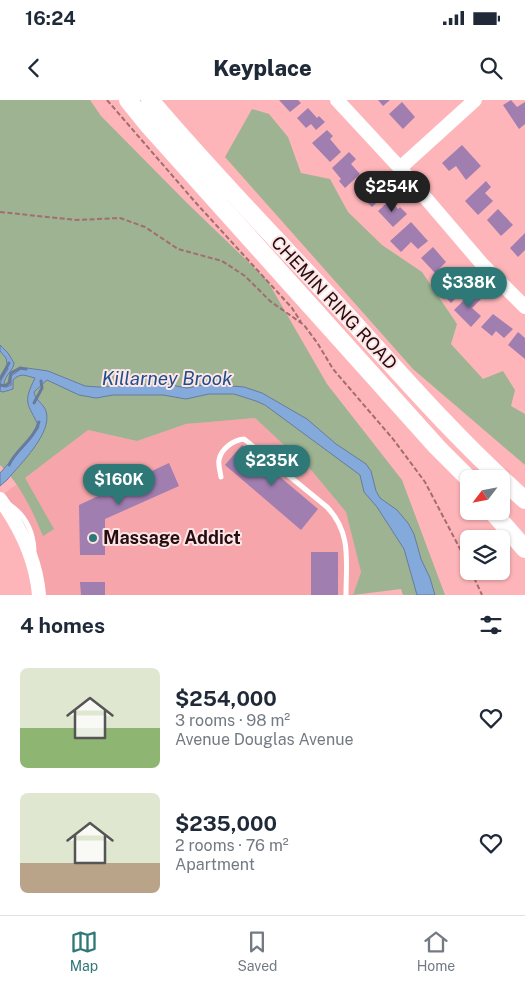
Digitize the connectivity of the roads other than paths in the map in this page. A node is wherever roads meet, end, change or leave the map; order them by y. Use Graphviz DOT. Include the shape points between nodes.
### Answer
graph roads {
  1 [pos="128,100"];
  2 [pos="150,100"];
  3 [pos="338,100"];
  4 [pos="475,100"];
  5 [pos="400,168"];
  6 [pos="525,307"];
  7 [pos="437,447"];
  8 [pos="460,470"];
  9 [pos="460,474"];
  10 [pos="221,477"];
  11 [pos="0,499"];
  12 [pos="525,500"];
  13 [pos="500,520"];
  14 [pos="510,520"];
  15 [pos="525,534"];
  16 [pos="525,549"];
  17 [pos="39,595"];
  18 [pos="346,595"];
  1 -- 7 [label="highway, CHEMIN RING ROAD"];
  2 -- 12 [label="highway, CHEMIN RING ROAD" via="425,403"];
  3 -- 5 [label="street"];
  4 -- 5 [label="street"];
  5 -- 6 [label="street" via="482,264"];
  7 -- 8 [label="highway, CHEMIN RING ROAD"];
  7 -- 9 [label="highway"];
  10 -- 18 [label="lane" via="220,456 232,442 244,439 327,507 336,516 345,539"];
  11 -- 17 [label="street" via="26,544"];
  13 -- 16 [label="highway"];
  14 -- 15 [label="highway"];
}
